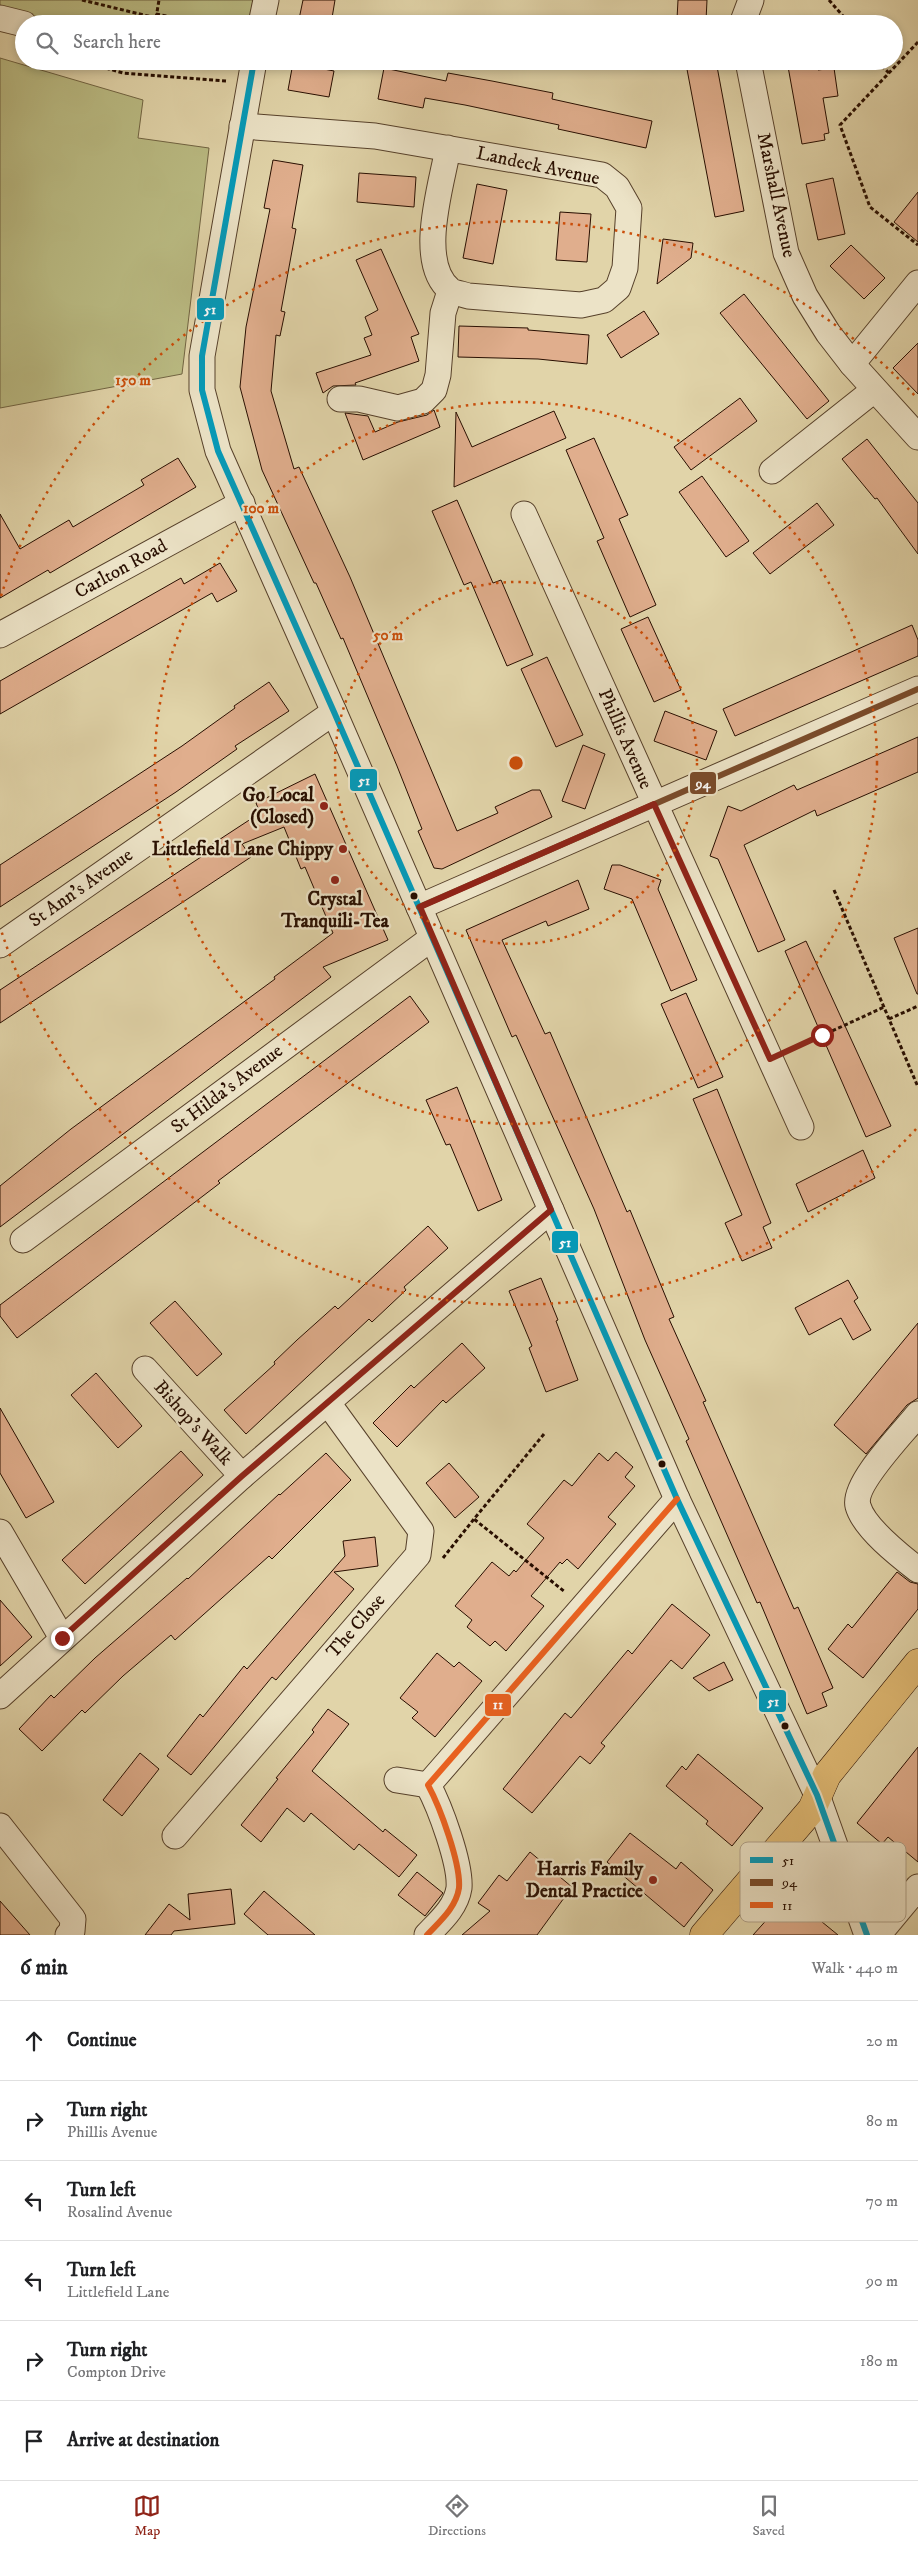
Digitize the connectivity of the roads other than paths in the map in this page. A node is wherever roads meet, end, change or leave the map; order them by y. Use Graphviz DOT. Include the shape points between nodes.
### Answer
graph roads {
  1 [pos="266,0"];
  2 [pos="263,15"];
  3 [pos="0,18"];
  4 [pos="15,22"];
  5 [pos="248,70"];
  6 [pos="750,70"];
  7 [pos="242,126"];
  8 [pos="448,148"];
  9 [pos="918,283"];
  10 [pos="450,291"];
  11 [pos="852,364"];
  12 [pos="874,390"];
  13 [pos="340,399"];
  14 [pos="918,437"];
  15 [pos="772,471"];
  16 [pos="242,503"];
  17 [pos="524,514"];
  18 [pos="0,635"];
  19 [pos="918,689"];
  20 [pos="334,712"];
  21 [pos="654,804"];
  22 [pos="420,907"];
  23 [pos="432,938"];
  24 [pos="0,945"];
  25 [pos="801,1127"];
  26 [pos="551,1210"];
  27 [pos="23,1240"];
  28 [pos="145,1369"];
  29 [pos="328,1403"];
  30 [pos="918,1414"];
  31 [pos="242,1476"];
  32 [pos="677,1499"];
  33 [pos="0,1532"];
  34 [pos="918,1570"];
  35 [pos="62,1638"];
  36 [pos="918,1664"];
  37 [pos="0,1696"];
  38 [pos="396,1780"];
  39 [pos="432,1781"];
  40 [pos="817,1795"];
  41 [pos="0,1826"];
  42 [pos="175,1836"];
  43 [pos="784,1842"];
  44 [pos="834,1842"];
  45 [pos="918,1887"];
  46 [pos="740,1893"];
  47 [pos="906,1901"];
  48 [pos="862,1922"];
  49 [pos="889,1922"];
  50 [pos="71,1927"];
  51 [pos="426,1935"];
  52 [pos="704,1935"];
  53 [pos="867,1935"];
  54 [pos="878,1935"];
  1 -- 2 [label="street"];
  3 -- 4 [label="street"];
  5 -- 7 [label="street"];
  6 -- 11 [label="street, Marshall Avenue" via="786,253 805,296"];
  7 -- 8 [label="street, Landeck Avenue" via="375,136"];
  7 -- 16 [label="street" via="202,356 202,390 208,420"];
  8 -- 10 [label="street" via="431,241 439,276"];
  8 -- 10 [label="street, Landeck Avenue" via="602,175 617,186 629,208 625,268 618,288 604,300 581,305 468,296"];
  9 -- 11 [label="street"];
  10 -- 13 [label="street" via="443,313 438,375 434,390 423,401 398,408 359,399"];
  11 -- 12 [label="street, Marshall Avenue"];
  12 -- 14 [label="street, Marshall Avenue"];
  12 -- 15 [label="street"];
  16 -- 18 [label="street, Carlton Road"];
  16 -- 20 [label="street"];
  17 -- 21 [label="street, Phillis Avenue"];
  19 -- 21 [label="street"];
  20 -- 22 [label="street"];
  20 -- 24 [label="street, St Ann's Avenue"];
  21 -- 22 [label="street"];
  21 -- 25 [label="street, Phillis Avenue"];
  22 -- 23 [label="street"];
  23 -- 26 [label="street"];
  23 -- 27 [label="street, St Hilda's Avenue"];
  26 -- 29 [label="street"];
  26 -- 32 [label="street"];
  28 -- 31 [label="street, Bishop's Walk"];
  29 -- 31 [label="street"];
  29 -- 42 [label="street, The Close" via="421,1532 418,1555"];
  30 -- 34 [label="street" via="859,1490 858,1506 872,1529"];
  31 -- 35 [label="street"];
  32 -- 39 [label="street"];
  32 -- 40 [label="street"];
  33 -- 35 [label="street"];
  35 -- 37 [label="street"];
  36 -- 40 [label="main road" via="827,1775"];
  38 -- 39 [label="street"];
  39 -- 51 [label="street" via="457,1865 459,1889 450,1911"];
  40 -- 43 [label="main road" via="812,1810"];
  40 -- 44 [label="street"];
  41 -- 50 [label="street"];
  45 -- 47 [label="street"];
  46 -- 52 [label="main road"];
  48 -- 53 [label="street"];
  49 -- 54 [label="street"];
}
